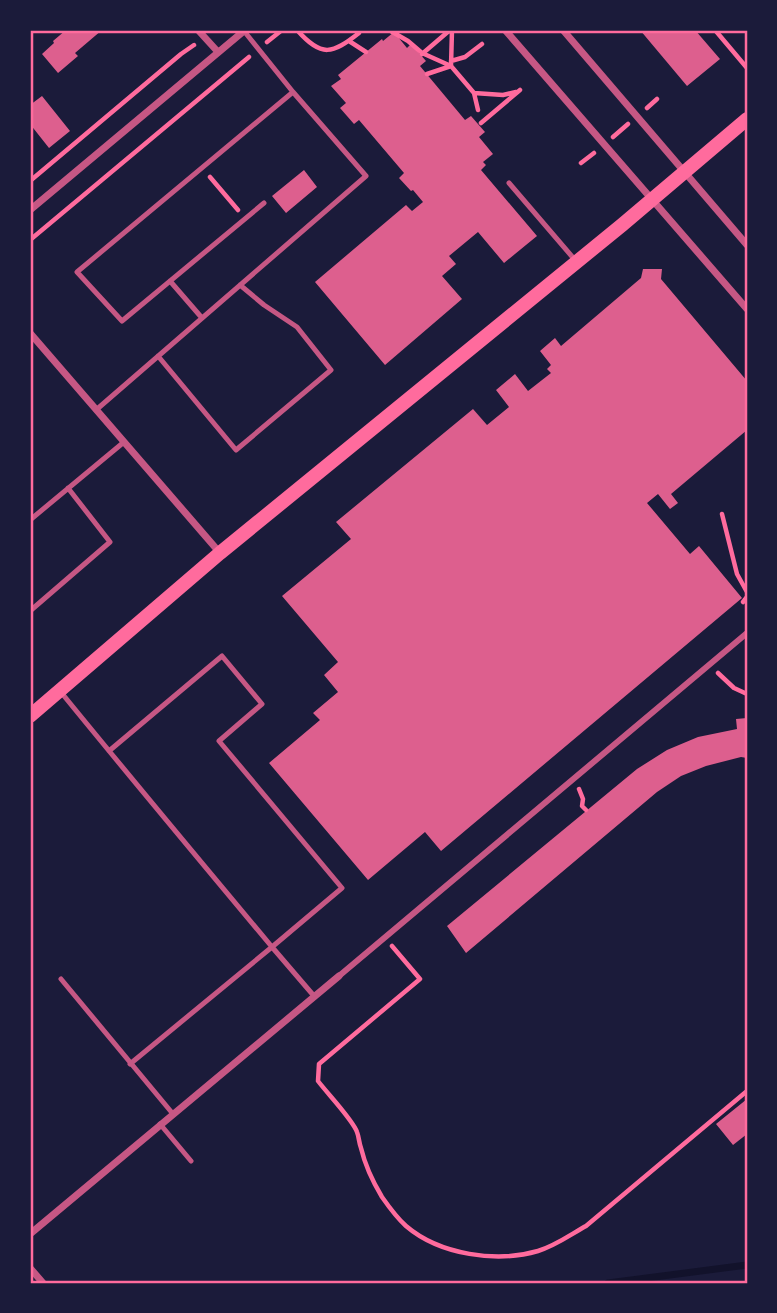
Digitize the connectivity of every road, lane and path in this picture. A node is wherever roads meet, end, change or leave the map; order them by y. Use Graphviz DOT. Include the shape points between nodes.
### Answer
graph roads {
  1 [pos="244,30"];
  2 [pos="282,30"];
  3 [pos="297,30"];
  4 [pos="367,30"];
  5 [pos="389,30"];
  6 [pos="451,30"];
  7 [pos="505,30"];
  8 [pos="563,30"];
  9 [pos="715,30"];
  10 [pos="360,31"];
  11 [pos="201,33"];
  12 [pos="349,40"];
  13 [pos="482,44"];
  14 [pos="259,48"];
  15 [pos="218,52"];
  16 [pos="366,52"];
  17 [pos="421,54"];
  18 [pos="451,64"];
  19 [pos="747,68"];
  20 [pos="427,74"];
  21 [pos="293,92"];
  22 [pos="474,93"];
  23 [pos="657,99"];
  24 [pos="650,106"];
  25 [pos="478,110"];
  26 [pos="747,119"];
  27 [pos="631,122"];
  28 [pos="481,123"];
  29 [pos="610,139"];
  30 [pos="595,151"];
  31 [pos="581,163"];
  32 [pos="685,172"];
  33 [pos="30,181"];
  34 [pos="509,183"];
  35 [pos="218,187"];
  36 [pos="654,199"];
  37 [pos="230,200"];
  38 [pos="264,203"];
  39 [pos="30,210"];
  40 [pos="30,240"];
  41 [pos="747,246"];
  42 [pos="577,262"];
  43 [pos="170,281"];
  44 [pos="240,285"];
  45 [pos="747,309"];
  46 [pos="202,318"];
  47 [pos="30,333"];
  48 [pos="158,356"];
  49 [pos="96,410"];
  50 [pos="124,442"];
  51 [pos="68,488"];
  52 [pos="722,514"];
  53 [pos="30,520"];
  54 [pos="220,553"];
  55 [pos="746,597"];
  56 [pos="30,611"];
  57 [pos="747,633"];
  58 [pos="710,665"];
  59 [pos="60,691"];
  60 [pos="747,694"];
  61 [pos="30,716"];
  62 [pos="109,751"];
  63 [pos="572,780"];
  64 [pos="586,810"];
  65 [pos="384,938"];
  66 [pos="272,947"];
  67 [pos="339,976"];
  68 [pos="61,979"];
  69 [pos="314,996"];
  70 [pos="131,1064"];
  71 [pos="747,1091"];
  72 [pos="173,1114"];
  73 [pos="160,1124"];
  74 [pos="191,1161"];
  75 [pos="30,1234"];
  76 [pos="30,1268"];
  77 [pos="43,1283"];
  1 -- 14 [label="lane"];
  1 -- 15 [label="street"];
  2 -- 14 [label="path"];
  3 -- 12 [label="path" via="324,50 338,49"];
  4 -- 10 [label="path"];
  5 -- 17 [label="path"];
  6 -- 17 [label="path"];
  6 -- 18 [label="path"];
  7 -- 36 [label="street"];
  8 -- 32 [label="street"];
  9 -- 19 [label="path"];
  10 -- 12 [label="path"];
  11 -- 15 [label="street"];
  11 -- 33 [label="path"];
  12 -- 16 [label="path"];
  13 -- 18 [label="path"];
  14 -- 21 [label="lane"];
  14 -- 40 [label="path"];
  15 -- 39 [label="street"];
  17 -- 18 [label="path"];
  18 -- 20 [label="path"];
  18 -- 22 [label="path"];
  21 -- 43 [label="lane" via="77,272 122,321"];
  21 -- 44 [label="lane" via="366,176"];
  22 -- 25 [label="path"];
  22 -- 28 [label="path" via="503,95 520,90"];
  23 -- 24 [label="path"];
  26 -- 32 [label="main road"];
  27 -- 29 [label="path"];
  30 -- 31 [label="path"];
  32 -- 36 [label="main road"];
  32 -- 41 [label="street"];
  34 -- 42 [label="lane"];
  35 -- 37 [label="path"];
  36 -- 42 [label="main road"];
  36 -- 45 [label="street"];
  38 -- 43 [label="lane"];
  42 -- 54 [label="main road"];
  43 -- 46 [label="lane"];
  44 -- 46 [label="lane"];
  44 -- 48 [label="lane" via="296,327 331,370 236,450"];
  46 -- 48 [label="lane"];
  47 -- 49 [label="street"];
  48 -- 49 [label="lane"];
  49 -- 50 [label="street"];
  50 -- 51 [label="lane"];
  50 -- 54 [label="street"];
  51 -- 53 [label="lane"];
  51 -- 56 [label="lane" via="110,542"];
  52 -- 55 [label="path"];
  54 -- 59 [label="main road"];
  57 -- 58 [label="street"];
  58 -- 60 [label="path"];
  58 -- 63 [label="street"];
  59 -- 61 [label="main road"];
  59 -- 62 [label="lane"];
  62 -- 66 [label="lane"];
  62 -- 66 [label="lane" via="222,656 262,704 219,741 342,888"];
  63 -- 64 [label="path"];
  63 -- 65 [label="street"];
  65 -- 67 [label="street"];
  65 -- 71 [label="path" via="420,979 319,1064 318,1081 357,1131 370,1174 394,1213 407,1227 436,1244 492,1258 519,1256 558,1242 586,1226"];
  66 -- 69 [label="lane"];
  66 -- 70 [label="lane"];
  67 -- 69 [label="street"];
  68 -- 70 [label="lane"];
  69 -- 72 [label="street"];
  70 -- 72 [label="lane"];
  72 -- 73 [label="street"];
  73 -- 74 [label="lane"];
  73 -- 75 [label="street"];
  76 -- 77 [label="street"];
}
